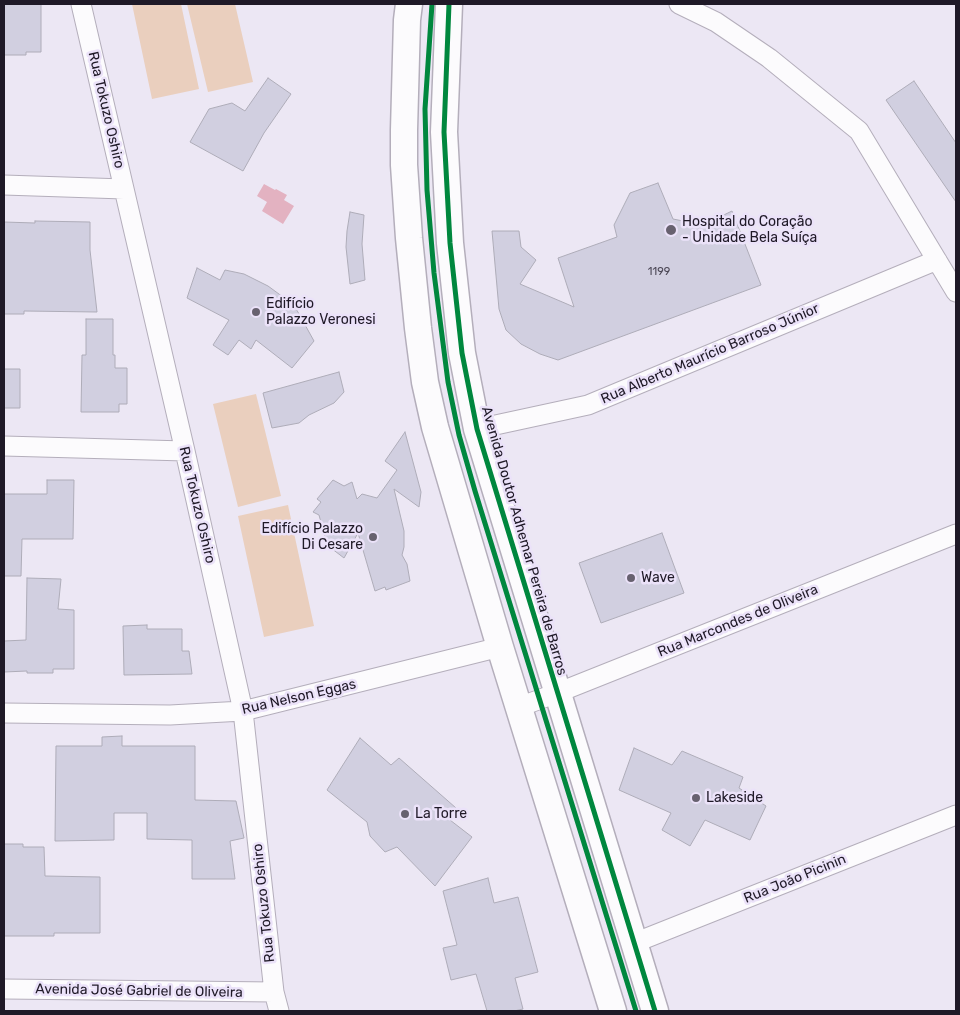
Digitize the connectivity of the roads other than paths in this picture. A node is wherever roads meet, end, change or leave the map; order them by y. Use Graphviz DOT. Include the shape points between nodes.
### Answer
graph roads {
  1 [pos="81,4"];
  2 [pos="409,4"];
  3 [pos="449,4"];
  4 [pos="679,4"];
  5 [pos="4,185"];
  6 [pos="124,189"];
  7 [pos="937,260"];
  8 [pos="956,292"];
  9 [pos="477,429"];
  10 [pos="4,446"];
  11 [pos="185,451"];
  12 [pos="956,534"];
  13 [pos="500,647"];
  14 [pos="557,693"];
  15 [pos="519,707"];
  16 [pos="243,712"];
  17 [pos="4,713"];
  18 [pos="956,815"];
  19 [pos="634,943"];
  20 [pos="4,989"];
  21 [pos="274,992"];
  22 [pos="279,1011"];
  23 [pos="613,1011"];
  24 [pos="655,1011"];
  1 -- 6 [label="street, Rua Tokuzo Oshiro"];
  2 -- 13 [label="street" via="404,165 425,382 435,427"];
  3 -- 9 [label="street, Avenida Doutor Adhemar Pereira de Barros" via="444,132 450,242 462,354"];
  4 -- 7 [label="street" via="716,22 769,58 859,131"];
  5 -- 6 [label="street"];
  6 -- 11 [label="street, Rua Tokuzo Oshiro"];
  7 -- 8 [label="street"];
  7 -- 9 [label="street, Rua Alberto Maurício Barroso Júnior" via="588,405"];
  9 -- 14 [label="street, Avenida Doutor Adhemar Pereira de Barros"];
  10 -- 11 [label="street"];
  11 -- 16 [label="street, Rua Tokuzo Oshiro"];
  12 -- 14 [label="street, Rua Marcondes de Oliveira"];
  13 -- 15 [label="street"];
  13 -- 16 [label="street, Rua Nelson Eggas"];
  14 -- 15 [label="street, Rua Marcondes de Oliveira"];
  14 -- 19 [label="street, Avenida Doutor Adhemar Pereira de Barros"];
  15 -- 23 [label="street"];
  16 -- 17 [label="street, Rua Nelson Eggas" via="170,715"];
  16 -- 21 [label="street, Rua Tokuzo Oshiro"];
  18 -- 19 [label="street, Rua João Picinin"];
  19 -- 24 [label="street, Avenida Doutor Adhemar Pereira de Barros"];
  20 -- 21 [label="street, Avenida José Gabriel de Oliveira"];
  21 -- 22 [label="street, Rua Tokuzo Oshiro"];
}
